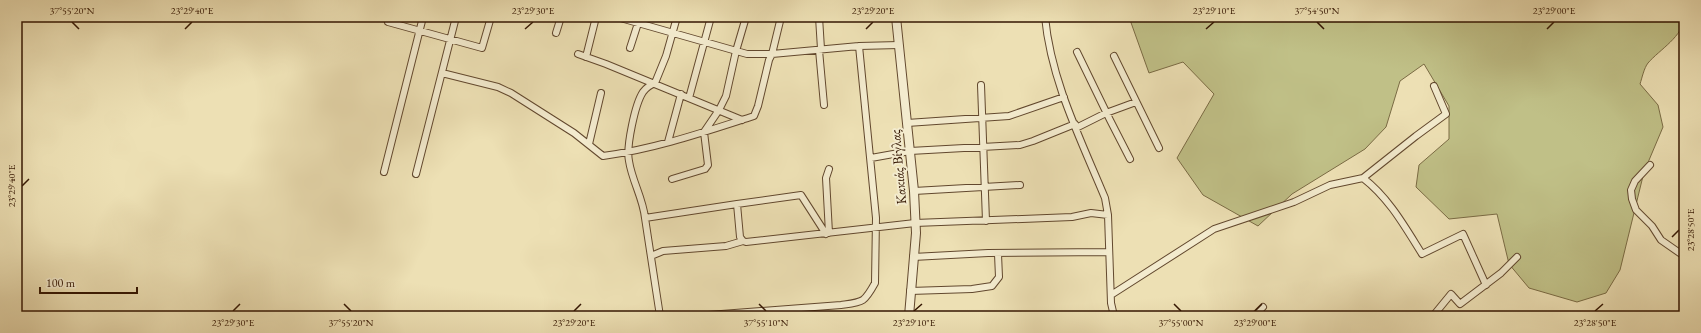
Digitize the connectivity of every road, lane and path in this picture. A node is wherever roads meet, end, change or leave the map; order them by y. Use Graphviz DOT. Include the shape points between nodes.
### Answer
graph roads {
  1 [pos="390,17"];
  2 [pos="423,17"];
  3 [pos="456,17"];
  4 [pos="491,17"];
  5 [pos="560,17"];
  6 [pos="596,17"];
  7 [pos="617,17"];
  8 [pos="677,17"];
  9 [pos="711,17"];
  10 [pos="746,17"];
  11 [pos="782,17"];
  12 [pos="819,17"];
  13 [pos="896,17"];
  14 [pos="1046,18"];
  15 [pos="640,20"];
  16 [pos="419,31"];
  17 [pos="672,32"];
  18 [pos="556,33"];
  19 [pos="450,40"];
  20 [pos="704,41"];
  21 [pos="899,45"];
  22 [pos="859,46"];
  23 [pos="630,48"];
  24 [pos="820,50"];
  25 [pos="736,51"];
  26 [pos="1077,52"];
  27 [pos="578,54"];
  28 [pos="772,54"];
  29 [pos="1114,56"];
  30 [pos="586,57"];
  31 [pos="442,73"];
  32 [pos="655,83"];
  33 [pos="981,85"];
  34 [pos="1434,86"];
  35 [pos="602,93"];
  36 [pos="681,94"];
  37 [pos="1064,97"];
  38 [pos="690,98"];
  39 [pos="1136,102"];
  40 [pos="824,105"];
  41 [pos="719,110"];
  42 [pos="1106,113"];
  43 [pos="983,118"];
  44 [pos="742,120"];
  45 [pos="907,123"];
  46 [pos="1076,126"];
  47 [pos="704,132"];
  48 [pos="668,142"];
  49 [pos="589,144"];
  50 [pos="984,146"];
  51 [pos="1160,148"];
  52 [pos="910,151"];
  53 [pos="628,152"];
  54 [pos="871,158"];
  55 [pos="1130,159"];
  56 [pos="1650,165"];
  57 [pos="829,169"];
  58 [pos="384,172"];
  59 [pos="416,174"];
  60 [pos="1363,178"];
  61 [pos="672,179"];
  62 [pos="1020,185"];
  63 [pos="984,186"];
  64 [pos="914,191"];
  65 [pos="737,204"];
  66 [pos="1108,215"];
  67 [pos="645,218"];
  68 [pos="986,221"];
  69 [pos="915,223"];
  70 [pos="876,228"];
  71 [pos="827,234"];
  72 [pos="743,241"];
  73 [pos="1110,252"];
  74 [pos="998,254"];
  75 [pos="651,256"];
  76 [pos="1684,256"];
  77 [pos="913,257"];
  78 [pos="1518,257"];
  79 [pos="1486,285"];
  80 [pos="910,290"];
  81 [pos="1111,295"];
  82 [pos="1263,307"];
  83 [pos="660,316"];
  84 [pos="694,316"];
  85 [pos="909,316"];
  86 [pos="1114,316"];
  87 [pos="1254,316"];
  88 [pos="1433,316"];
  1 -- 16 [label="street" via="388,22"];
  2 -- 16 [label="street"];
  3 -- 19 [label="street"];
  4 -- 19 [label="street" via="482,48"];
  5 -- 18 [label="street"];
  6 -- 30 [label="street"];
  7 -- 15 [label="street"];
  8 -- 17 [label="street"];
  9 -- 20 [label="street"];
  10 -- 25 [label="street"];
  11 -- 28 [label="street"];
  12 -- 24 [label="street"];
  13 -- 21 [label="street, Κακιάς Βίγλας"];
  14 -- 37 [label="street" via="1049,42"];
  15 -- 17 [label="street"];
  15 -- 23 [label="street"];
  16 -- 19 [label="street"];
  16 -- 58 [label="street"];
  17 -- 20 [label="street"];
  17 -- 32 [label="street"];
  19 -- 31 [label="street"];
  20 -- 25 [label="street"];
  20 -- 38 [label="street"];
  21 -- 22 [label="street"];
  21 -- 45 [label="street, Κακιάς Βίγλας"];
  22 -- 24 [label="street"];
  22 -- 54 [label="street"];
  24 -- 28 [label="street"];
  24 -- 40 [label="street"];
  25 -- 28 [label="street" via="746,54"];
  25 -- 41 [label="street" via="726,96"];
  26 -- 42 [label="street"];
  27 -- 30 [label="street"];
  28 -- 44 [label="street" via="754,116"];
  29 -- 39 [label="street"];
  30 -- 32 [label="street"];
  31 -- 49 [label="street" via="498,87 511,93"];
  31 -- 59 [label="street"];
  32 -- 36 [label="street"];
  32 -- 53 [label="street" via="641,96"];
  33 -- 43 [label="street"];
  34 -- 60 [label="street" via="1446,114"];
  35 -- 49 [label="street"];
  36 -- 38 [label="street"];
  36 -- 48 [label="street"];
  37 -- 43 [label="street" via="1009,116"];
  37 -- 46 [label="street"];
  38 -- 41 [label="street"];
  39 -- 42 [label="street"];
  39 -- 51 [label="street"];
  41 -- 44 [label="street"];
  41 -- 47 [label="street"];
  42 -- 46 [label="street"];
  42 -- 55 [label="street"];
  43 -- 45 [label="street"];
  43 -- 50 [label="street"];
  44 -- 47 [label="street"];
  45 -- 52 [label="street, Κακιάς Βίγλας"];
  46 -- 50 [label="street" via="1020,145"];
  46 -- 66 [label="street" via="1106,198"];
  47 -- 48 [label="street"];
  47 -- 61 [label="street" via="708,165 705,169"];
  48 -- 53 [label="street"];
  49 -- 53 [label="street" via="603,156"];
  50 -- 52 [label="street"];
  50 -- 63 [label="street"];
  52 -- 54 [label="street"];
  52 -- 64 [label="street, Κακιάς Βίγλας"];
  53 -- 67 [label="street" via="629,164"];
  54 -- 70 [label="street"];
  56 -- 76 [label="street" via="1631,190 1636,210 1652,226 1661,240"];
  57 -- 71 [label="street" via="826,178"];
  60 -- 79 [label="street" via="1393,209 1422,254 1463,234"];
  60 -- 81 [label="street" via="1330,185 1294,202 1214,229"];
  62 -- 63 [label="street"];
  63 -- 64 [label="street"];
  63 -- 68 [label="street"];
  64 -- 69 [label="street, Κακιάς Βίγλας"];
  65 -- 67 [label="street"];
  65 -- 71 [label="street" via="801,195"];
  65 -- 72 [label="street" via="740,237"];
  66 -- 68 [label="street" via="1090,213 1072,217"];
  66 -- 73 [label="street"];
  67 -- 75 [label="street"];
  68 -- 69 [label="street"];
  69 -- 70 [label="street"];
  69 -- 77 [label="street, Κακιάς Βίγλας"];
  70 -- 71 [label="street"];
  70 -- 84 [label="street" via="875,282 865,300 861,302"];
  71 -- 72 [label="street"];
  72 -- 75 [label="street" via="726,246 663,251"];
  73 -- 74 [label="street"];
  73 -- 81 [label="street"];
  74 -- 77 [label="street"];
  74 -- 80 [label="street" via="999,278 992,286 972,289"];
  75 -- 83 [label="street"];
  77 -- 80 [label="street, Κακιάς Βίγλας"];
  78 -- 79 [label="street"];
  79 -- 88 [label="street" via="1460,304 1451,294"];
  80 -- 85 [label="street, Κακιάς Βίγλας"];
  81 -- 86 [label="street"];
  82 -- 87 [label="street"];
}
